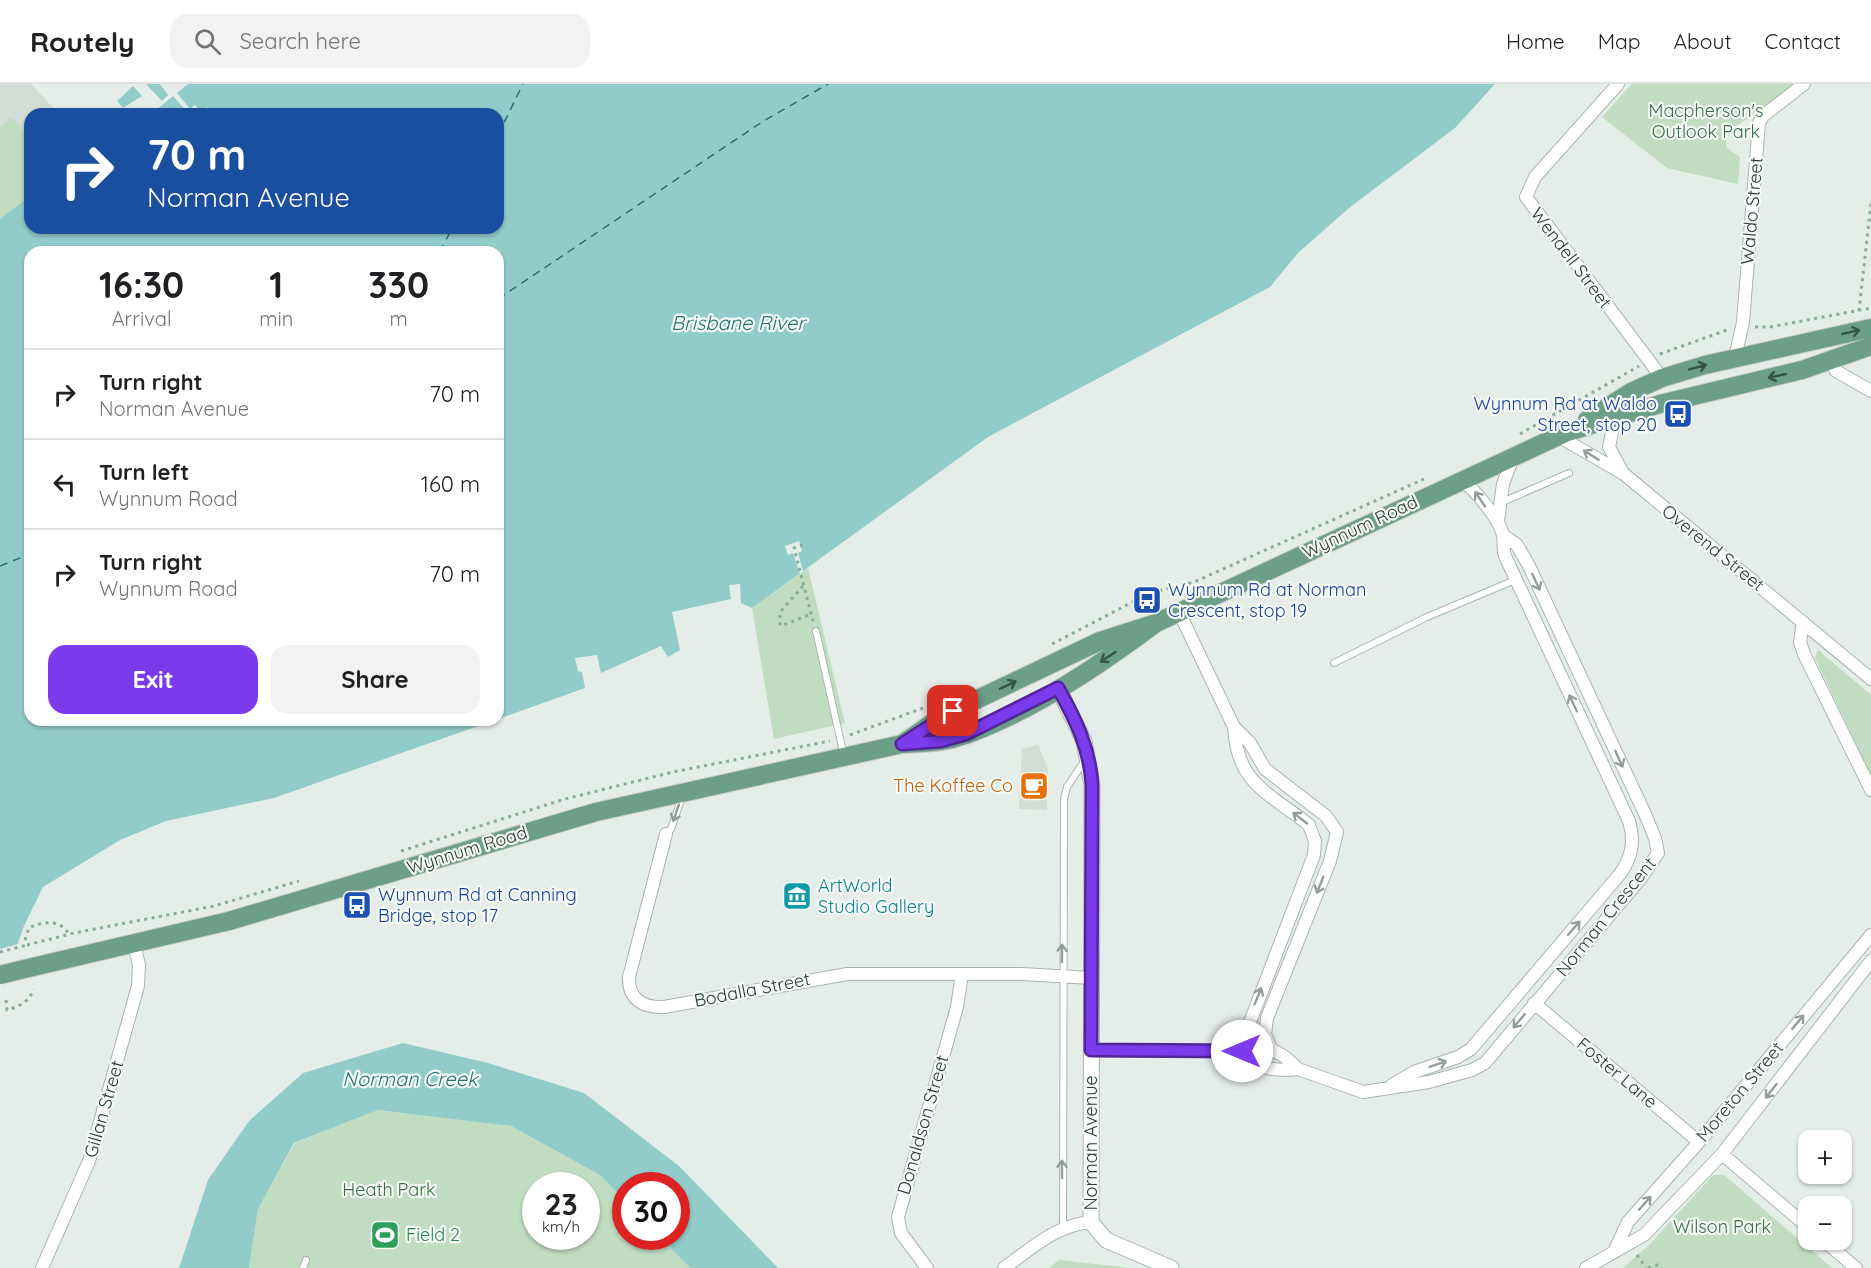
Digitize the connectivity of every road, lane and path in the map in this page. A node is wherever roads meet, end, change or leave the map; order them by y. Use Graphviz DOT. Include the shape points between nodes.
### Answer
graph roads {
  1 [pos="1618,84"];
  2 [pos="1804,84"];
  3 [pos="1871,203"];
  4 [pos="1871,308"];
  5 [pos="1859,311"];
  6 [pos="1742,327"];
  7 [pos="1871,328"];
  8 [pos="1790,346"];
  9 [pos="1871,346"];
  10 [pos="1735,358"];
  11 [pos="1649,360"];
  12 [pos="1831,361"];
  13 [pos="1662,378"];
  14 [pos="1871,391"];
  15 [pos="1705,392"];
  16 [pos="1623,415"];
  17 [pos="1561,435"];
  18 [pos="1512,448"];
  19 [pos="1569,473"];
  20 [pos="1434,474"];
  21 [pos="1624,474"];
  22 [pos="1461,480"];
  23 [pos="1500,503"];
  24 [pos="1498,521"];
  25 [pos="1503,535"];
  26 [pos="803,545"];
  27 [pos="1515,580"];
  28 [pos="803,586"];
  29 [pos="1179,612"];
  30 [pos="811,614"];
  31 [pos="1803,622"];
  32 [pos="1156,623"];
  33 [pos="816,631"];
  34 [pos="1059,640"];
  35 [pos="1334,663"];
  36 [pos="1048,667"];
  37 [pos="1871,679"];
  38 [pos="1058,688"];
  39 [pos="1234,727"];
  40 [pos="902,744"];
  41 [pos="1088,754"];
  42 [pos="845,758"];
  43 [pos="1871,790"];
  44 [pos="684,791"];
  45 [pos="666,834"];
  46 [pos="69,935"];
  47 [pos="1871,935"];
  48 [pos="25,940"];
  49 [pos="134,944"];
  50 [pos="27,945"];
  51 [pos="0,952"];
  52 [pos="1871,961"];
  53 [pos="962,974"];
  54 [pos="0,975"];
  55 [pos="1062,976"];
  56 [pos="1091,978"];
  57 [pos="33,990"];
  58 [pos="6,1000"];
  59 [pos="1534,1003"];
  60 [pos="1091,1050"];
  61 [pos="1242,1051"];
  62 [pos="1298,1069"];
  63 [pos="1385,1089"];
  64 [pos="1699,1142"];
  65 [pos="1722,1154"];
  66 [pos="1798,1219"];
  67 [pos="1091,1222"];
  68 [pos="1063,1228"];
  69 [pos="1835,1250"];
  70 [pos="1614,1252"];
  71 [pos="306,1260"];
  72 [pos="42,1268"];
  73 [pos="303,1268"];
  74 [pos="927,1268"];
  75 [pos="1004,1268"];
  76 [pos="1171,1268"];
  77 [pos="1586,1268"];
  78 [pos="1648,1268"];
  79 [pos="1662,1268"];
  80 [pos="1856,1268"];
  1 -- 11 [label="street, Wendell Street" via="1535,177 1526,195"];
  2 -- 6 [label="street, Waldo Street" via="1759,123"];
  3 -- 5 [label="path"];
  4 -- 5 [label="path"];
  5 -- 6 [label="path" via="1770,327"];
  6 -- 10 [label="street, Waldo Street"];
  6 -- 11 [label="path" via="1702,336"];
  8 -- 7 [label="main road, Wynnum Road, one-way"];
  8 -- 10 [label="main road, Wynnum Road"];
  8 -- 12 [label="main road" via="1826,351"];
  9 -- 12 [label="main road, Wynnum Road"];
  13 -- 10 [label="main road, Wynnum Road, one-way"];
  11 -- 13 [label="street, Wendell Street"];
  11 -- 18 [label="path"];
  12 -- 14 [label="street" via="1836,371"];
  12 -- 15 [label="main road, Wynnum Road, one-way"];
  13 -- 15 [label="main road" via="1679,389"];
  13 -- 17 [label="main road, Wynnum Road" via="1631,392"];
  15 -- 16 [label="main road, Wynnum Road"];
  16 -- 17 [label="main road, Wynnum Road"];
  16 -- 21 [label="street, Overend Street" via="1613,428 1609,447"];
  17 -- 18 [label="main road, Wynnum Road"];
  21 -- 17 [label="street, Overend Street, one-way"];
  18 -- 22 [label="main road, Wynnum Road"];
  18 -- 23 [label="street, Norman Crescent"];
  19 -- 23 [label="lane"];
  20 -- 34 [label="path" via="1194,582 1150,593"];
  21 -- 31 [label="street, Overend Street"];
  24 -- 22 [label="street, Norman Crescent, one-way" via="1471,486"];
  22 -- 29 [label="main road, Wynnum Road"];
  23 -- 24 [label="street, Norman Crescent"];
  24 -- 25 [label="street, Norman Crescent"];
  25 -- 27 [label="street, Norman Crescent" via="1503,552"];
  25 -- 59 [label="street, Norman Crescent, one-way" via="1516,545 1529,566 1658,850 1641,878"];
  26 -- 28 [label="path" via="794,548"];
  27 -- 35 [label="lane" via="1427,617"];
  63 -- 27 [label="street, Norman Crescent, one-way" via="1414,1072 1471,1049 1620,874 1632,850 1629,821"];
  28 -- 30 [label="path"];
  28 -- 30 [label="path" via="781,611 779,622 786,625"];
  29 -- 32 [label="main road, Wynnum Road"];
  29 -- 39 [label="street, Norman Crescent"];
  30 -- 33 [label="path"];
  31 -- 37 [label="street, Overend Street"];
  31 -- 43 [label="street" via="1800,642 1804,654"];
  32 -- 36 [label="main road, Wynnum Road" via="1100,642"];
  32 -- 38 [label="main road, Wynnum Road, one-way"];
  33 -- 42 [label="lane"];
  36 -- 38 [label="main road, Norman Avenue"];
  40 -- 36 [label="main road, Wynnum Road, one-way" via="942,716"];
  38 -- 40 [label="main road, Wynnum Road" via="966,734 941,741"];
  38 -- 41 [label="street, Norman Avenue"];
  61 -- 39 [label="street, Norman Crescent, one-way" via="1246,1027 1316,846 1309,825 1251,780 1236,748"];
  39 -- 62 [label="street, Norman Crescent, one-way" via="1250,743 1265,769 1326,816 1337,832 1330,861 1265,1025 1269,1047"];
  40 -- 42 [label="main road, Wynnum Road"];
  55 -- 41 [label="lane, Norman Avenue, one-way" via="1064,799"];
  41 -- 56 [label="street, Norman Avenue" via="1092,805"];
  42 -- 44 [label="main road, Wynnum Road"];
  44 -- 45 [label="lane, Bodalla Street, one-way"];
  44 -- 49 [label="main road, Wynnum Road" via="596,812 229,921"];
  45 -- 53 [label="street, Bodalla Street" via="629,976 632,994 645,1005 664,1007 847,974"];
  46 -- 48 [label="path" via="59,923 28,928"];
  64 -- 47 [label="street, Moreton Street, one-way"];
  49 -- 54 [label="main road, Wynnum Road, bridge"];
  49 -- 72 [label="street, Gillan Street" via="140,965 138,986 105,1112 85,1172"];
  50 -- 51 [label="path, bridge"];
  52 -- 65 [label="street, Moreton Street, one-way"];
  53 -- 55 [label="street, Bodalla Street"];
  53 -- 74 [label="street, Donaldson Street" via="957,1007 898,1220 903,1237"];
  55 -- 56 [label="street, Bodalla Street"];
  68 -- 55 [label="lane, Norman Avenue, one-way"];
  56 -- 60 [label="street, Norman Avenue"];
  57 -- 58 [label="path" via="16,1008 7,1010"];
  59 -- 63 [label="street, Norman Crescent, one-way" via="1480,1067 1429,1082"];
  59 -- 64 [label="street, Foster Lane"];
  60 -- 61 [label="street"];
  60 -- 67 [label="street, Norman Avenue"];
  61 -- 62 [label="street, Norman Crescent" via="1246,1059 1269,1069"];
  62 -- 63 [label="street, Norman Crescent" via="1363,1092"];
  70 -- 64 [label="street, Moreton Street, one-way" via="1628,1222"];
  65 -- 66 [label="street"];
  65 -- 70 [label="street, Moreton Street" via="1644,1235"];
  67 -- 68 [label="street"];
  67 -- 76 [label="street, Norman Avenue" via="1106,1240"];
  68 -- 75 [label="street"];
  69 -- 80 [label="street"];
  70 -- 77 [label="street, Moreton Street"];
  71 -- 73 [label="lane"];
  78 -- 79 [label="path"];
}
